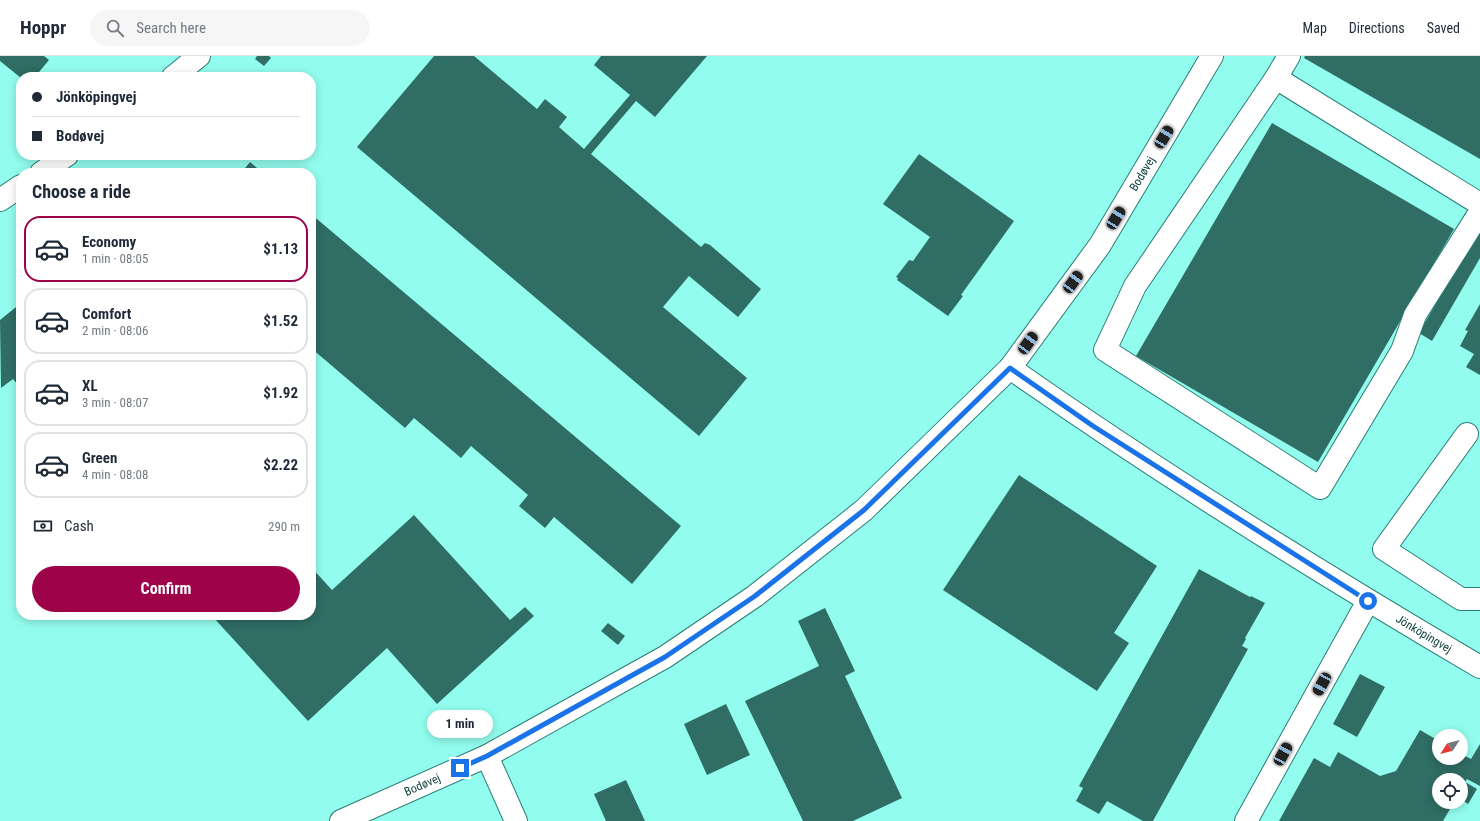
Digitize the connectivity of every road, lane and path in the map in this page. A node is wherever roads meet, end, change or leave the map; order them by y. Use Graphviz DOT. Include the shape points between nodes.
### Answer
graph roads {
  1 [pos="199,56"];
  2 [pos="1212,56"];
  3 [pos="1289,56"];
  4 [pos="178,72"];
  5 [pos="1276,78"];
  6 [pos="60,160"];
  7 [pos="48,168"];
  8 [pos="16,189"];
  9 [pos="0,200"];
  10 [pos="1480,204"];
  11 [pos="1480,212"];
  12 [pos="1010,368"];
  13 [pos="1467,434"];
  14 [pos="1480,599"];
  15 [pos="1368,601"];
  16 [pos="1480,667"];
  17 [pos="487,756"];
  18 [pos="341,821"];
  19 [pos="516,821"];
  20 [pos="1246,821"];
  1 -- 4 [label="street"];
  2 -- 12 [label="street, Bodøvej" via="1100,245"];
  3 -- 5 [label="street"];
  5 -- 10 [label="street"];
  5 -- 11 [label="street" via="1135,286 1105,350 1320,488 1402,351 1415,315"];
  6 -- 7 [label="street"];
  8 -- 9 [label="street"];
  12 -- 15 [label="street, Jönköpingvej" via="1093,426"];
  12 -- 17 [label="street, Bodøvej" via="864,510 755,596 665,657"];
  13 -- 14 [label="street" via="1384,549 1461,599"];
  15 -- 16 [label="street, Jönköpingvej"];
  15 -- 20 [label="street"];
  17 -- 18 [label="street, Bodøvej"];
  17 -- 19 [label="street"];
}
